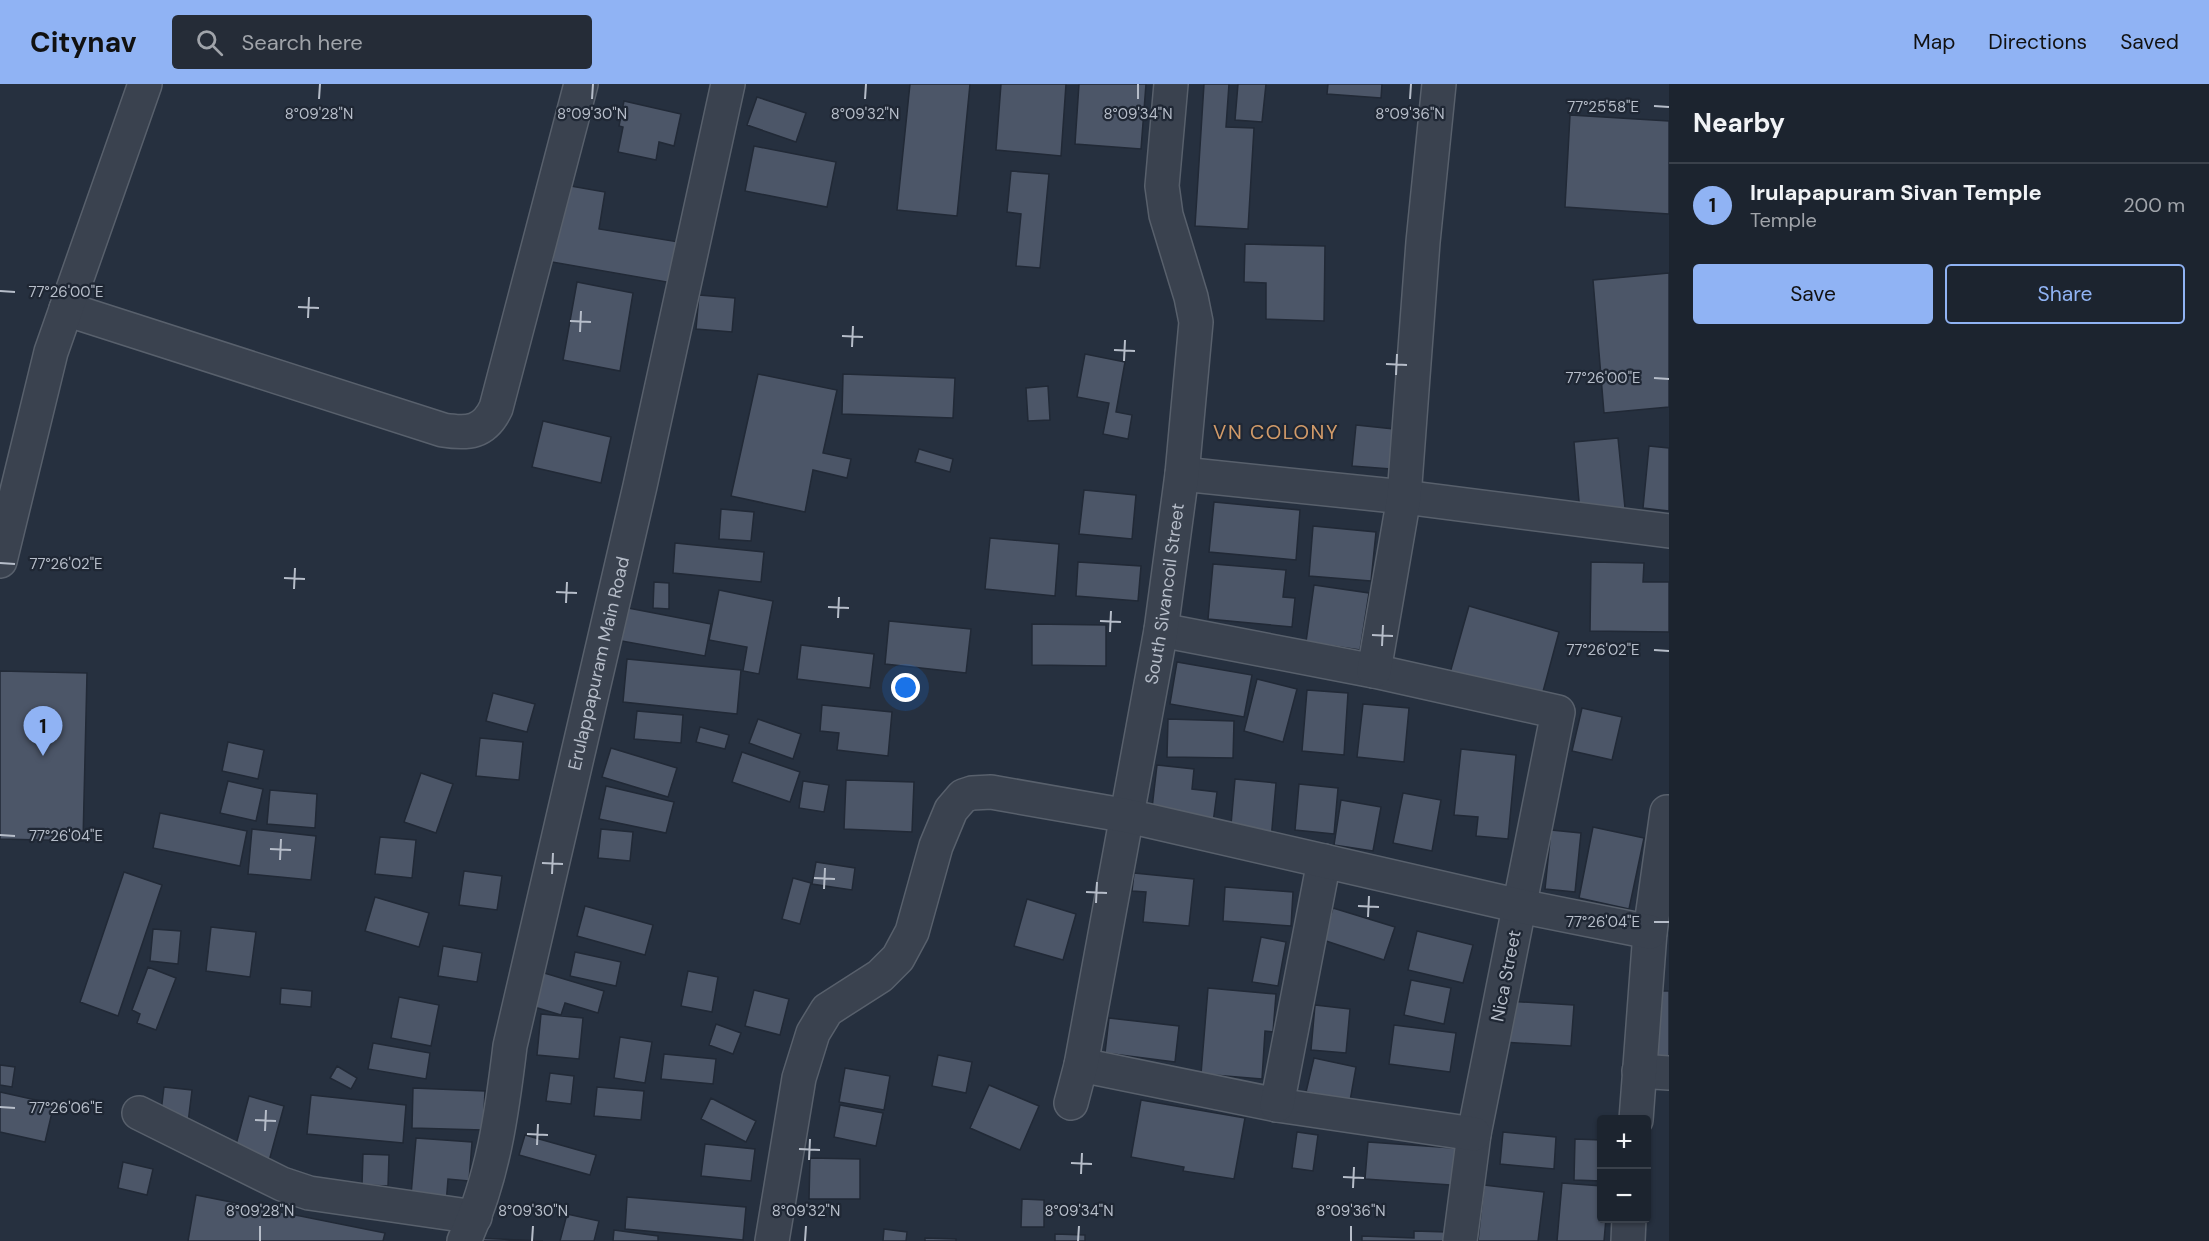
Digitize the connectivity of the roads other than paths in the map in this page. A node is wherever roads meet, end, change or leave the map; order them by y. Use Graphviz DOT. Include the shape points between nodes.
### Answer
graph roads {
  1 [pos="145,84"];
  2 [pos="581,84"];
  3 [pos="728,84"];
  4 [pos="1171,84"];
  5 [pos="1439,84"];
  6 [pos="66,309"];
  7 [pos="1182,474"];
  8 [pos="1404,497"];
  9 [pos="1669,531"];
  10 [pos="0,561"];
  11 [pos="1161,630"];
  12 [pos="1374,671"];
  13 [pos="1669,812"];
  14 [pos="1128,816"];
  15 [pos="1324,861"];
  16 [pos="1520,906"];
  17 [pos="1650,932"];
  18 [pos="1082,1065"];
  19 [pos="1654,1072"];
  20 [pos="1071,1103"];
  21 [pos="1277,1105"];
  22 [pos="139,1113"];
  23 [pos="1638,1115"];
  24 [pos="1474,1134"];
  25 [pos="1629,1223"];
  26 [pos="470,1229"];
  27 [pos="772,1241"];
  28 [pos="1460,1241"];
  29 [pos="1628,1241"];
  1 -- 6 [label="street"];
  2 -- 6 [label="street" via="496,408 485,425 474,430 443,430"];
  3 -- 26 [label="street, Erulappapuram Main Road" via="640,486 510,1046 502,1116 490,1171"];
  4 -- 7 [label="street, South Sivancoil Street" via="1162,186 1166,215 1196,322"];
  5 -- 8 [label="street"];
  6 -- 10 [label="street" via="51,352"];
  7 -- 8 [label="street"];
  7 -- 11 [label="street, South Sivancoil Street"];
  8 -- 9 [label="street"];
  8 -- 12 [label="street"];
  11 -- 12 [label="street"];
  11 -- 14 [label="street, South Sivancoil Street"];
  12 -- 16 [label="street, Nica Street" via="1557,712"];
  13 -- 17 [label="street"];
  14 -- 15 [label="street"];
  14 -- 18 [label="street, South Sivancoil Street"];
  14 -- 27 [label="street" via="991,792 963,796 951,810 936,846 912,932 898,958 880,976 826,1010 813,1033 800,1078"];
  15 -- 16 [label="street"];
  15 -- 21 [label="street"];
  16 -- 17 [label="street"];
  16 -- 24 [label="street, Nica Street"];
  17 -- 19 [label="street"];
  18 -- 20 [label="street, South Sivancoil Street"];
  18 -- 21 [label="street"];
  19 -- 23 [label="street"];
  21 -- 24 [label="street"];
  22 -- 26 [label="street" via="282,1184"];
  24 -- 28 [label="street, Nica Street"];
  25 -- 29 [label="street"];
}
